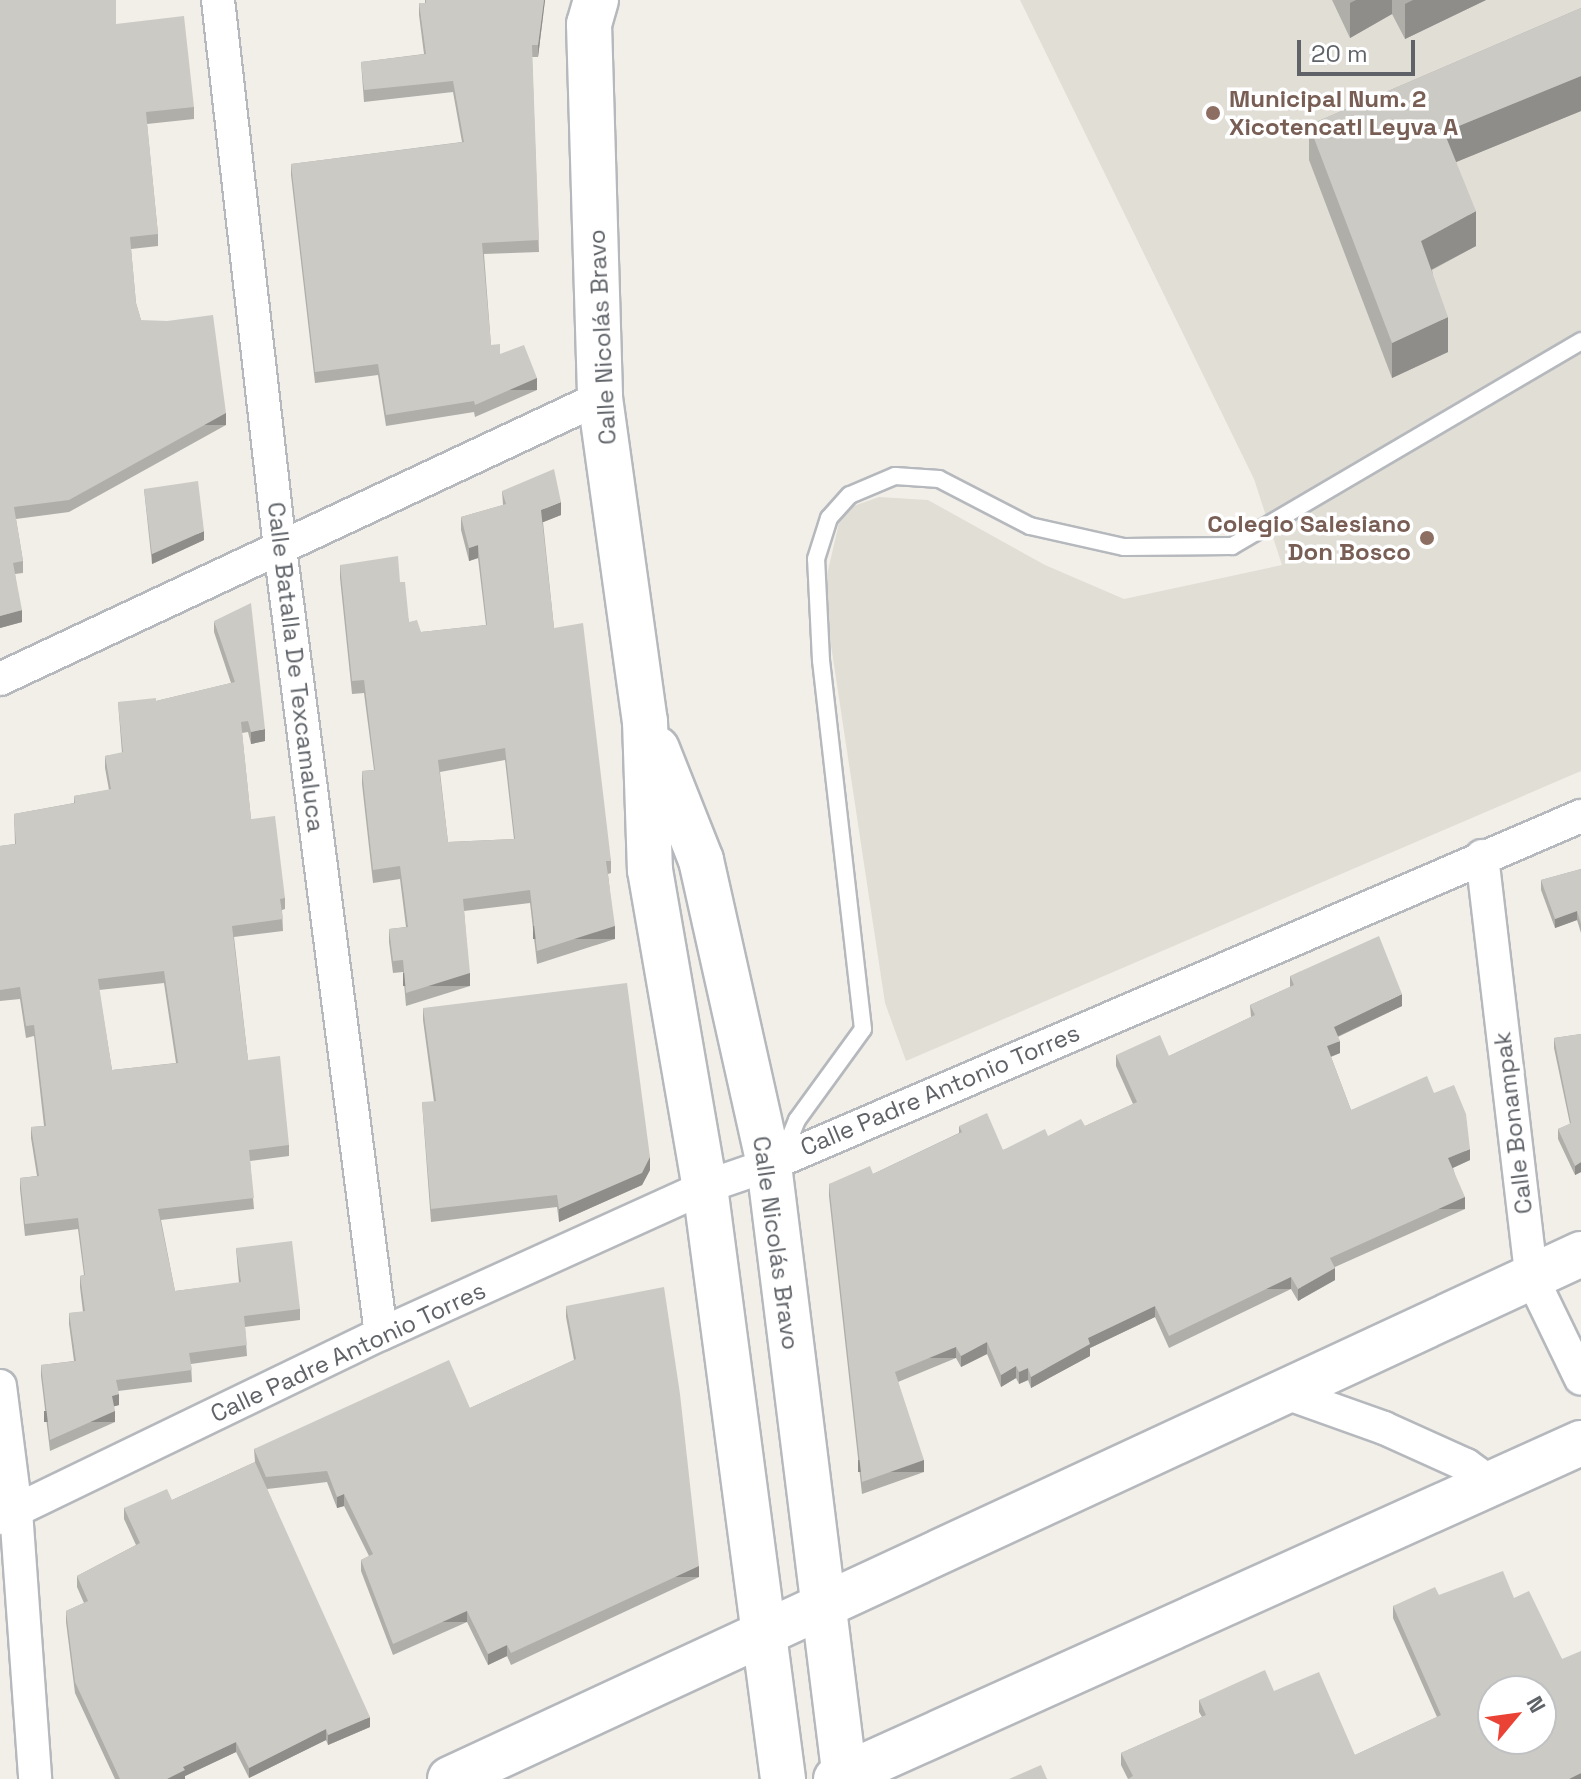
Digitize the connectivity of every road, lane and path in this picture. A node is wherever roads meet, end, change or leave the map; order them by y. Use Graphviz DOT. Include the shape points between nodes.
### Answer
graph roads {
  1 [pos="218,0"];
  2 [pos="596,0"];
  3 [pos="1581,341"];
  4 [pos="600,398"];
  5 [pos="280,548"];
  6 [pos="0,679"];
  7 [pos="645,721"];
  8 [pos="1581,816"];
  9 [pos="1482,856"];
  10 [pos="776,1162"];
  11 [pos="705,1187"];
  12 [pos="1581,1254"];
  13 [pos="1531,1276"];
  14 [pos="381,1334"];
  15 [pos="1581,1379"];
  16 [pos="0,1386"];
  17 [pos="1283,1392"];
  18 [pos="1581,1443"];
  19 [pos="1491,1483"];
  20 [pos="8,1514"];
  21 [pos="822,1607"];
  22 [pos="765,1634"];
  23 [pos="842,1778"];
  24 [pos="35,1779"];
  25 [pos="450,1779"];
  26 [pos="783,1779"];
  1 -- 5 [label="street, Calle Batalla De Texcamaluca"];
  2 -- 4 [label="main road, Calle Nicolás Bravo" via="589,24"];
  3 -- 10 [label="lane" via="1232,546 1124,547 1030,526 939,479 895,476 850,495 829,518 816,559 821,660 863,1029 797,1120"];
  4 -- 5 [label="street"];
  4 -- 7 [label="main road, Calle Nicolás Bravo"];
  5 -- 6 [label="street"];
  5 -- 14 [label="street, Calle Batalla De Texcamaluca"];
  7 -- 10 [label="main road, Calle Nicolás Bravo" via="701,860"];
  7 -- 11 [label="main road, Calle Nicolás Bravo" via="650,870"];
  8 -- 9 [label="street, Calle Padre Antonio Torres"];
  9 -- 10 [label="street, Calle Padre Antonio Torres"];
  9 -- 13 [label="street, Calle Bonampak"];
  10 -- 11 [label="street, Calle Padre Antonio Torres"];
  10 -- 21 [label="main road, Calle Nicolás Bravo"];
  11 -- 14 [label="street, Calle Padre Antonio Torres"];
  11 -- 22 [label="main road, Calle Nicolás Bravo"];
  12 -- 13 [label="main road"];
  13 -- 15 [label="street, Calle Bonampak"];
  13 -- 17 [label="main road"];
  14 -- 20 [label="street, Calle Padre Antonio Torres"];
  16 -- 20 [label="street"];
  17 -- 19 [label="street" via="1384,1428 1466,1465"];
  17 -- 21 [label="main road"];
  18 -- 19 [label="main road"];
  19 -- 23 [label="main road"];
  20 -- 24 [label="street"];
  21 -- 22 [label="main road"];
  21 -- 23 [label="main road, Calle Nicolás Bravo"];
  22 -- 25 [label="main road"];
  22 -- 26 [label="main road, Calle Nicolás Bravo"];
}
